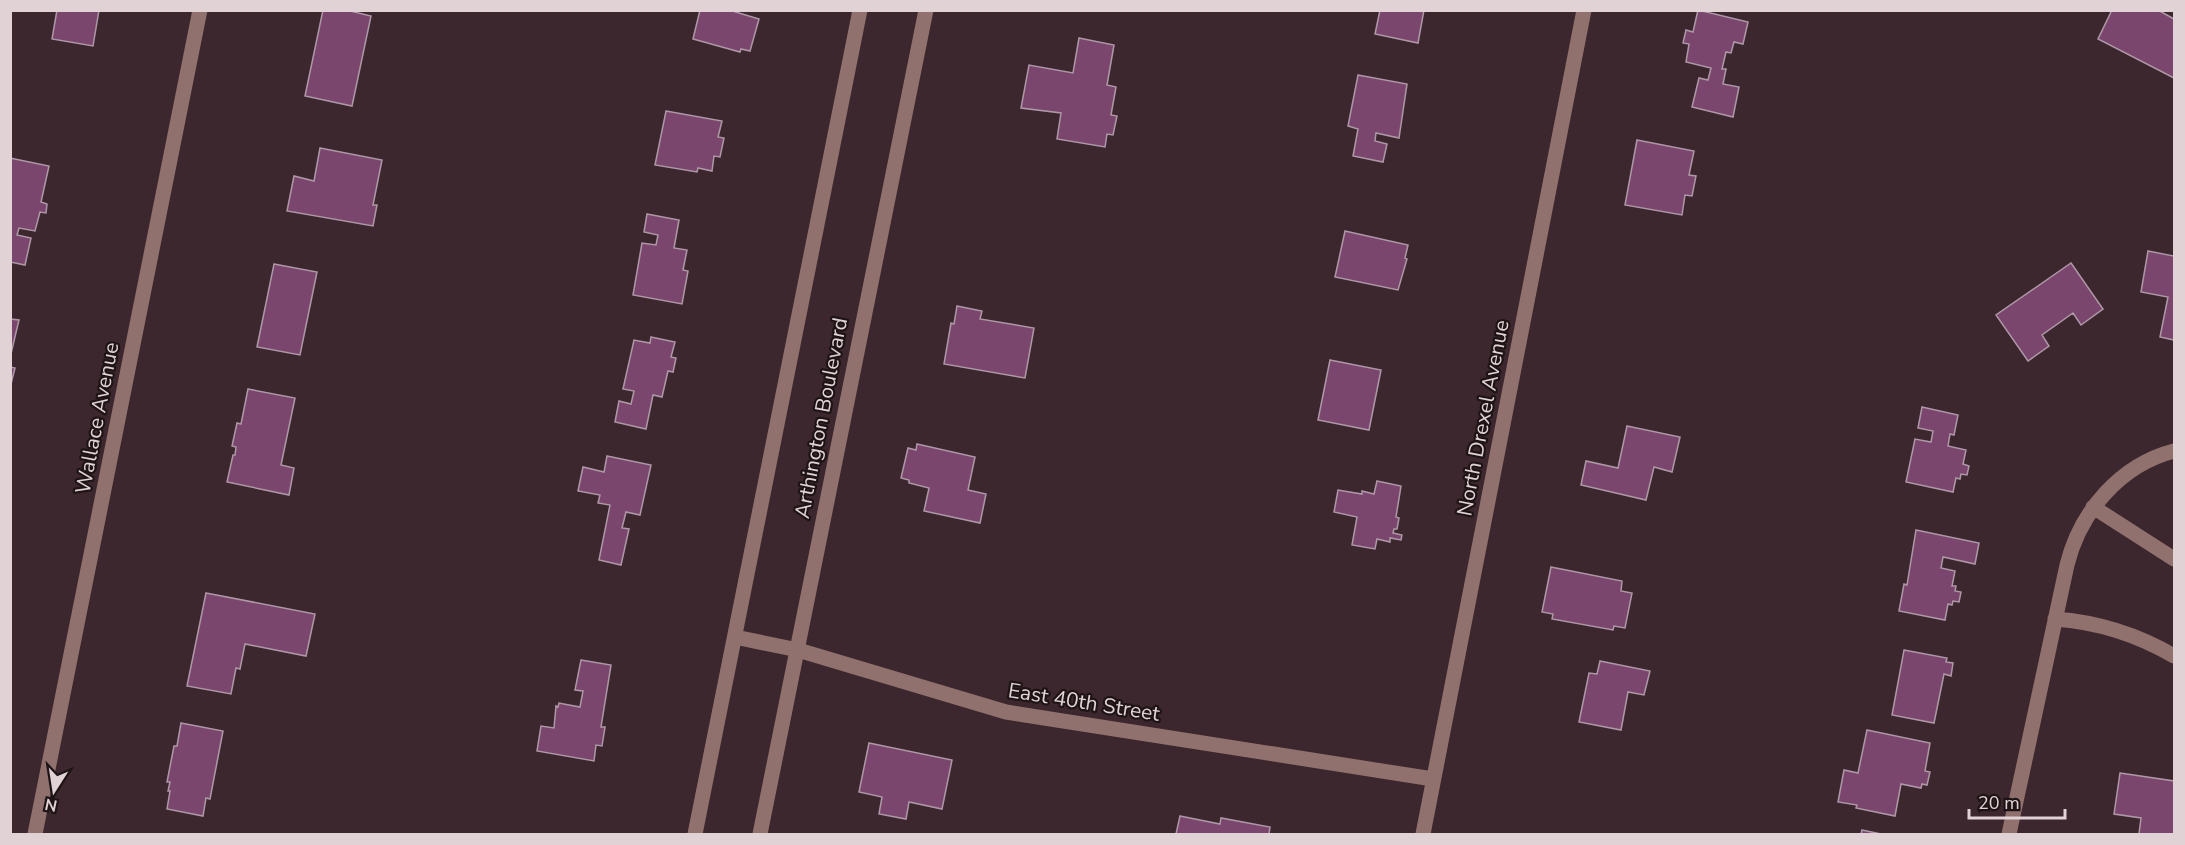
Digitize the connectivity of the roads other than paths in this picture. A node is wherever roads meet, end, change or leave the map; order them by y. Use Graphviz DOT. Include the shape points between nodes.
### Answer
graph roads {
  1 [pos="200,10"];
  2 [pos="860,10"];
  3 [pos="926,10"];
  4 [pos="1584,10"];
  5 [pos="2175,452"];
  6 [pos="2093,507"];
  7 [pos="2175,559"];
  8 [pos="2055,619"];
  9 [pos="735,638"];
  10 [pos="798,650"];
  11 [pos="2175,656"];
  12 [pos="1433,779"];
  13 [pos="34,834"];
  14 [pos="695,834"];
  15 [pos="760,834"];
  16 [pos="1423,834"];
  17 [pos="2009,834"];
  1 -- 13 [label="street, Wallace Avenue"];
  2 -- 9 [label="street, Arthington Boulevard"];
  3 -- 10 [label="street, Arthington Boulevard"];
  4 -- 12 [label="street, North Drexel Avenue"];
  5 -- 6 [label="street" via="2139,466"];
  6 -- 7 [label="street"];
  6 -- 8 [label="street" via="2072,547"];
  8 -- 11 [label="street" via="2115,630"];
  8 -- 17 [label="street"];
  9 -- 10 [label="street, East 40th Street"];
  9 -- 14 [label="street, Arthington Boulevard"];
  10 -- 12 [label="street, East 40th Street" via="1006,712"];
  10 -- 15 [label="street, Arthington Boulevard"];
  12 -- 16 [label="street, North Drexel Avenue"];
}
